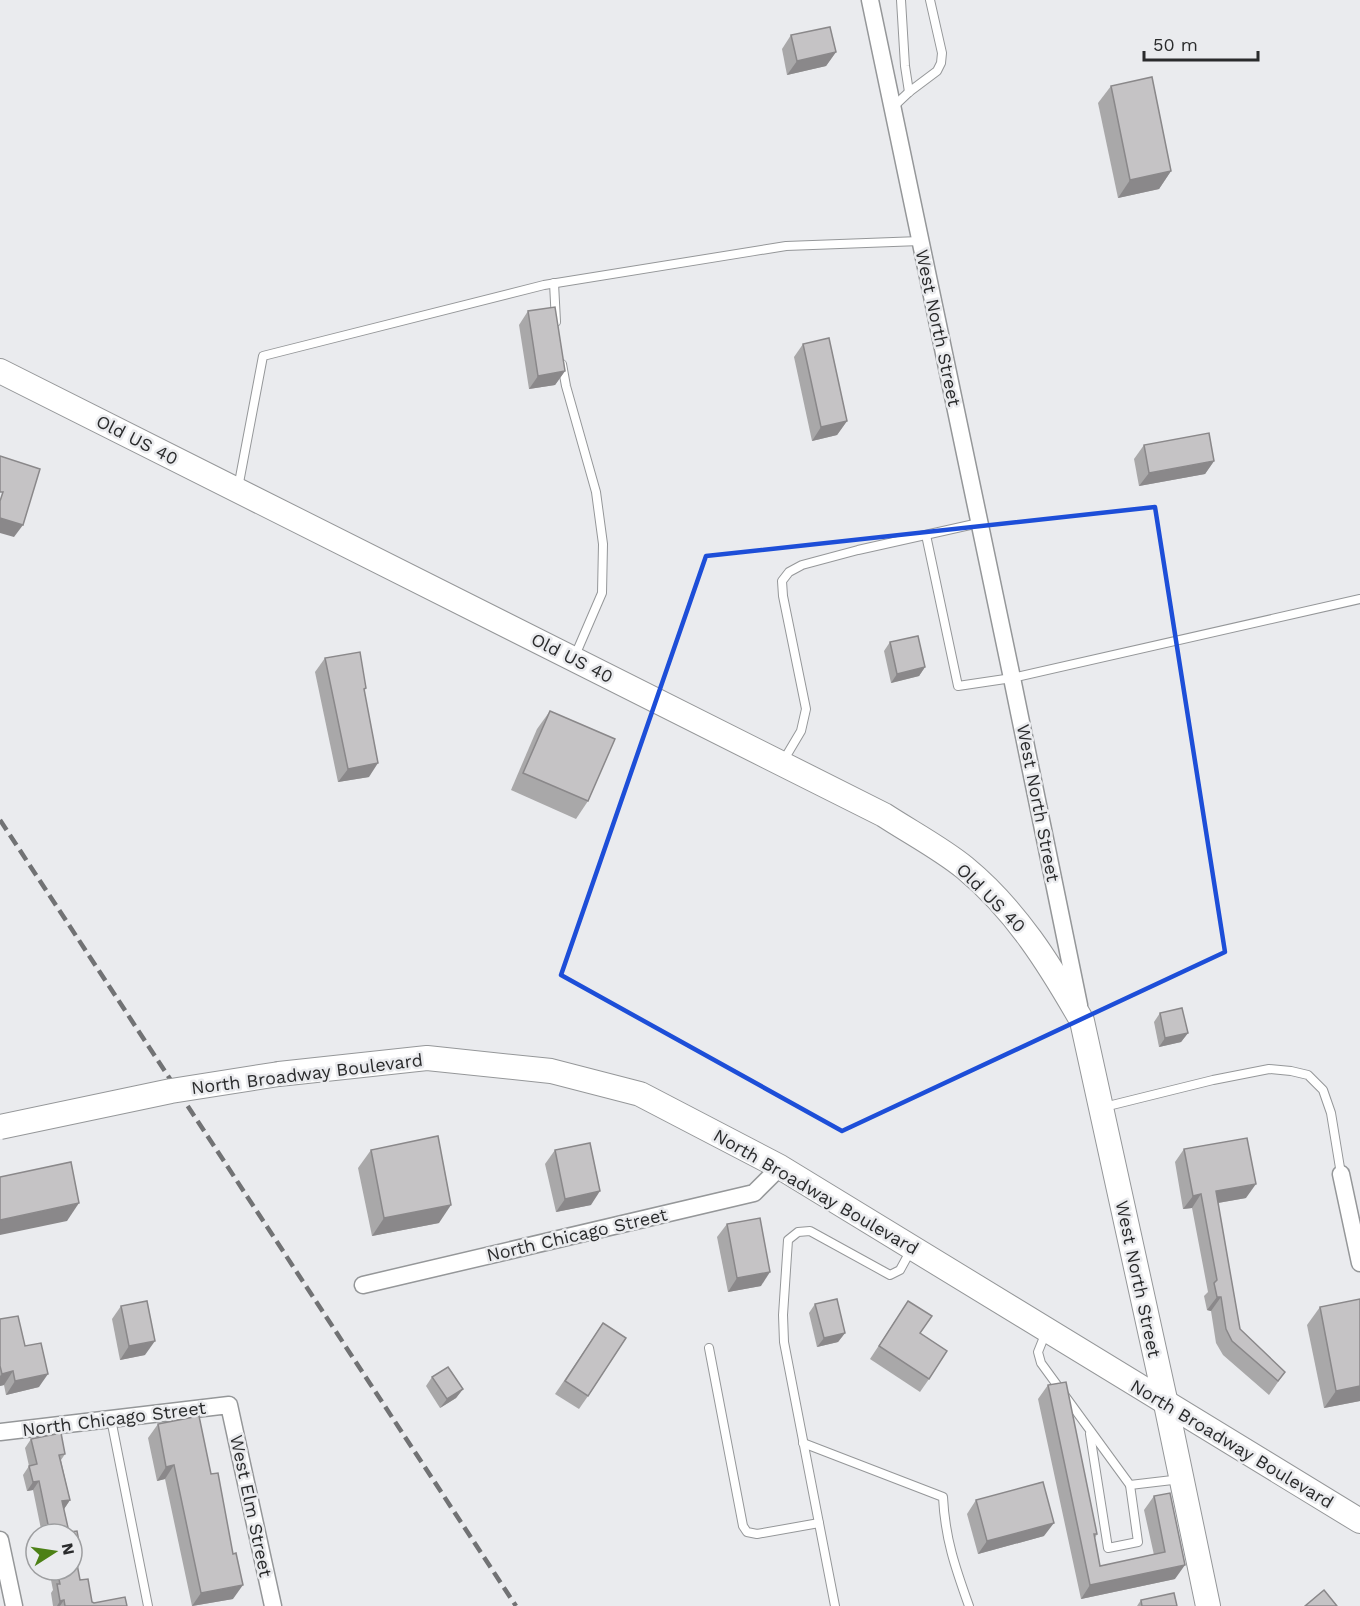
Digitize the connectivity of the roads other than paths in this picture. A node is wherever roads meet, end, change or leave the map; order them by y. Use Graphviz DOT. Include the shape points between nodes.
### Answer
graph roads {
  1 [pos="870,0"];
  2 [pos="902,0"];
  3 [pos="930,0"];
  4 [pos="909,92"];
  5 [pos="892,109"];
  6 [pos="920,241"];
  7 [pos="554,283"];
  8 [pos="557,333"];
  9 [pos="561,355"];
  10 [pos="0,371"];
  11 [pos="238,491"];
  12 [pos="979,523"];
  13 [pos="926,535"];
  14 [pos="1360,600"];
  15 [pos="574,659"];
  16 [pos="1012,678"];
  17 [pos="781,764"];
  18 [pos="1082,1021"];
  19 [pos="1101,1108"];
  20 [pos="0,1127"];
  21 [pos="780,1167"];
  22 [pos="1341,1174"];
  23 [pos="912,1248"];
  24 [pos="1360,1263"];
  25 [pos="363,1285"];
  26 [pos="1047,1331"];
  27 [pos="709,1348"];
  28 [pos="1166,1404"];
  29 [pos="229,1405"];
  30 [pos="111,1419"];
  31 [pos="1089,1430"];
  32 [pos="0,1432"];
  33 [pos="803,1443"];
  34 [pos="1181,1479"];
  35 [pos="1130,1485"];
  36 [pos="1360,1521"];
  37 [pos="819,1523"];
  38 [pos="0,1540"];
  39 [pos="14,1606"];
  40 [pos="148,1606"];
  41 [pos="273,1606"];
  42 [pos="835,1606"];
  43 [pos="969,1606"];
  44 [pos="1208,1606"];
  1 -- 5 [label="street, West North Street"];
  2 -- 4 [label="lane"];
  3 -- 4 [label="lane" via="941,63 937,71"];
  4 -- 5 [label="lane"];
  5 -- 6 [label="street, West North Street"];
  6 -- 7 [label="lane" via="786,246"];
  6 -- 12 [label="street, West North Street"];
  7 -- 8 [label="lane"];
  7 -- 11 [label="lane" via="262,356"];
  9 -- 15 [label="lane" via="596,492 603,544 602,593"];
  10 -- 11 [label="street, Old US 40"];
  11 -- 15 [label="street, Old US 40"];
  12 -- 13 [label="lane"];
  12 -- 16 [label="street, West North Street"];
  13 -- 16 [label="lane" via="958,686"];
  13 -- 17 [label="lane" via="802,565 782,581 806,709 801,731"];
  14 -- 16 [label="lane"];
  15 -- 17 [label="street, Old US 40"];
  16 -- 18 [label="street, West North Street"];
  17 -- 18 [label="street, Old US 40" via="884,815 965,868 1017,919"];
  18 -- 19 [label="street, West North Street"];
  19 -- 22 [label="lane" via="1239,1074 1269,1069 1291,1071 1308,1076 1323,1090 1331,1113"];
  19 -- 28 [label="street, West North Street"];
  20 -- 21 [label="street, North Broadway Boulevard, bridge" via="171,1091 279,1074 428,1058 551,1071 640,1094"];
  21 -- 23 [label="street, North Broadway Boulevard"];
  21 -- 25 [label="street, North Chicago Street" via="754,1193"];
  22 -- 24 [label="street"];
  23 -- 26 [label="street, North Broadway Boulevard"];
  23 -- 33 [label="lane" via="900,1270 891,1275 810,1231 798,1232 788,1240 784,1342"];
  26 -- 28 [label="street, North Broadway Boulevard"];
  26 -- 31 [label="lane" via="1038,1352 1041,1363"];
  27 -- 37 [label="lane" via="743,1526 747,1532 757,1534"];
  28 -- 34 [label="street, West North Street"];
  28 -- 36 [label="street, North Broadway Boulevard"];
  29 -- 30 [label="street, North Chicago Street"];
  29 -- 41 [label="street, West Elm Street"];
  30 -- 32 [label="street, North Chicago Street"];
  30 -- 40 [label="lane"];
  31 -- 35 [label="lane"];
  31 -- 35 [label="lane" via="1108,1548 1138,1542"];
  33 -- 37 [label="lane"];
  33 -- 43 [label="lane" via="943,1497 947,1537"];
  34 -- 35 [label="lane"];
  34 -- 44 [label="street, West North Street"];
  37 -- 42 [label="lane"];
  38 -- 39 [label="street"];
}
